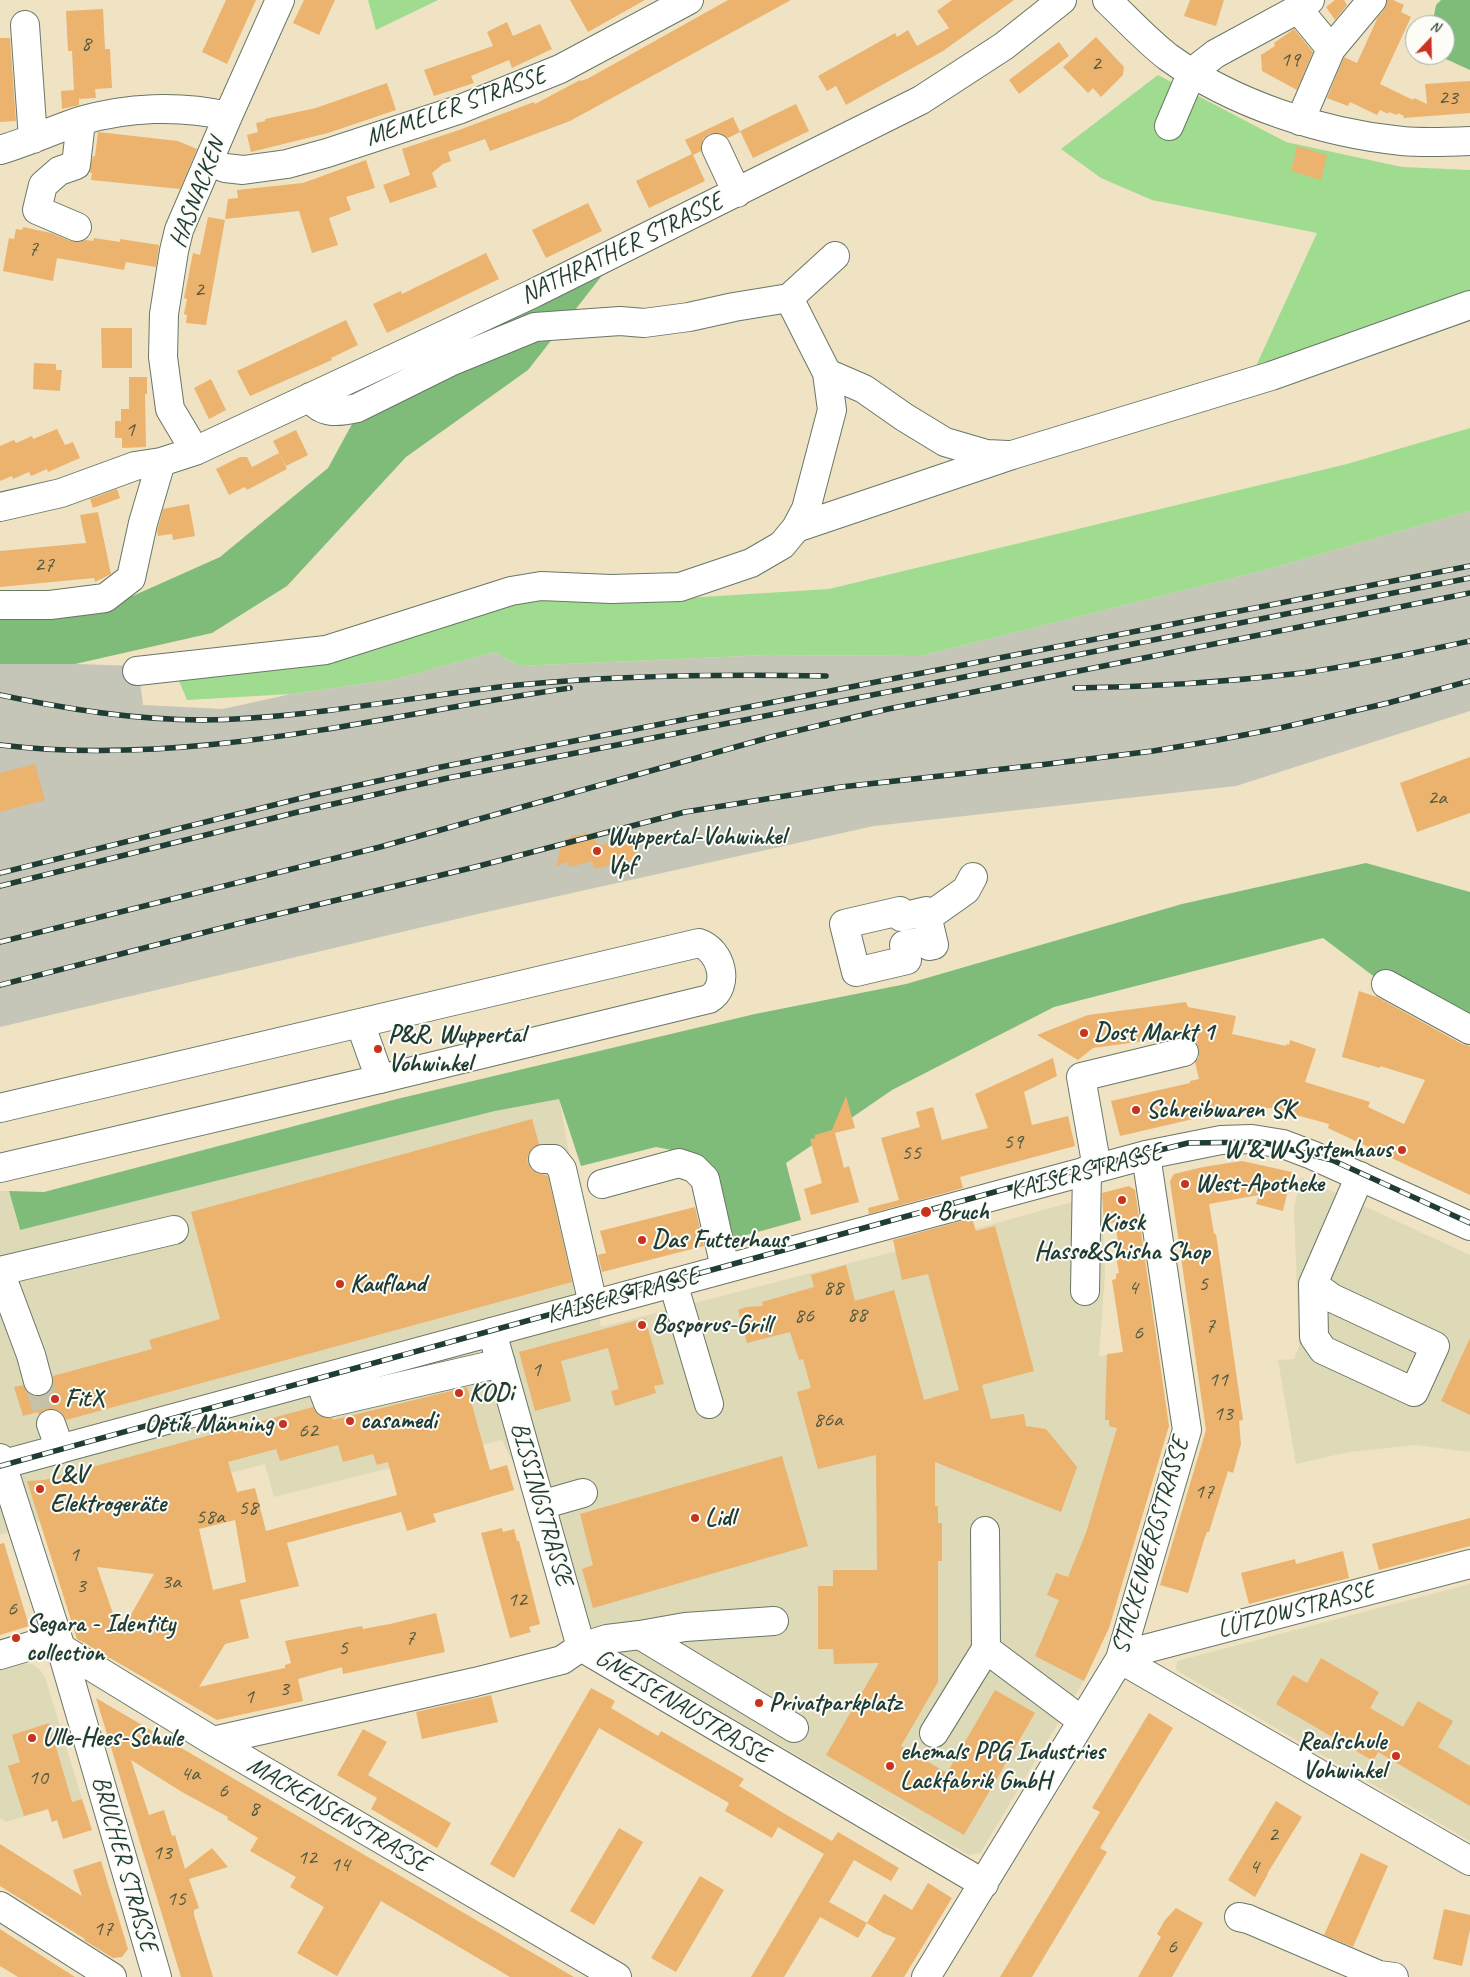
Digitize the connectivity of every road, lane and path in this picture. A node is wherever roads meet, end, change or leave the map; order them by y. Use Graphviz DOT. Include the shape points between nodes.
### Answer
graph roads {
  1 [pos="280,0"];
  2 [pos="689,0"];
  3 [pos="1062,0"];
  4 [pos="1108,0"];
  5 [pos="1372,0"];
  6 [pos="1304,4"];
  7 [pos="25,25"];
  8 [pos="1331,49"];
  9 [pos="1192,72"];
  10 [pos="228,116"];
  11 [pos="81,121"];
  12 [pos="1300,121"];
  13 [pos="1169,126"];
  14 [pos="33,139"];
  15 [pos="1470,142"];
  16 [pos="716,148"];
  17 [pos="0,150"];
  18 [pos="209,162"];
  19 [pos="737,193"];
  20 [pos="77,227"];
  21 [pos="835,256"];
  22 [pos="790,298"];
  23 [pos="1470,305"];
  24 [pos="827,373"];
  25 [pos="310,397"];
  26 [pos="195,451"];
  27 [pos="1012,456"];
  28 [pos="161,462"];
  29 [pos="0,507"];
  30 [pos="796,528"];
  31 [pos="0,606"];
  32 [pos="137,671"];
  33 [pos="973,877"];
  34 [pos="928,917"];
  35 [pos="1386,984"];
  36 [pos="360,1023"];
  37 [pos="1470,1030"];
  38 [pos="1184,1052"];
  39 [pos="380,1079"];
  40 [pos="0,1108"];
  41 [pos="1146,1155"];
  42 [pos="543,1159"];
  43 [pos="0,1168"];
  44 [pos="1092,1169"];
  45 [pos="1360,1176"];
  46 [pos="602,1184"];
  47 [pos="1470,1226"];
  48 [pos="174,1230"];
  49 [pos="725,1268"];
  50 [pos="0,1272"];
  51 [pos="673,1282"];
  52 [pos="1313,1284"];
  53 [pos="1085,1291"];
  54 [pos="593,1304"];
  55 [pos="492,1332"];
  56 [pos="501,1363"];
  57 [pos="319,1378"];
  58 [pos="38,1380"];
  59 [pos="709,1404"];
  60 [pos="51,1424"];
  61 [pos="60,1448"];
  62 [pos="1,1462"];
  63 [pos="583,1493"];
  64 [pos="541,1504"];
  65 [pos="985,1531"];
  66 [pos="1470,1564"];
  67 [pos="774,1621"];
  68 [pos="640,1635"];
  69 [pos="59,1643"];
  70 [pos="581,1647"];
  71 [pos="986,1649"];
  72 [pos="0,1655"];
  73 [pos="1121,1657"];
  74 [pos="1081,1720"];
  75 [pos="794,1728"];
  76 [pos="934,1733"];
  77 [pos="212,1741"];
  78 [pos="1470,1861"];
  79 [pos="984,1884"];
  80 [pos="0,1906"];
  81 [pos="1239,1917"];
  82 [pos="112,1977"];
  83 [pos="157,1977"];
  84 [pos="617,1977"];
  85 [pos="926,1977"];
  86 [pos="1394,1977"];
  1 -- 10 [label="street, HASNACKEN"];
  2 -- 18 [label="street, MEMELER STRASSE" via="560,69 458,110 287,164 243,170"];
  3 -- 19 [label="street, NATHRATHER STRASSE" via="1004,46 921,100"];
  4 -- 9 [label="street" via="1152,44"];
  5 -- 8 [label="street"];
  6 -- 8 [label="street"];
  6 -- 9 [label="street" via="1215,54"];
  7 -- 14 [label="street"];
  8 -- 12 [label="street"];
  9 -- 12 [label="street" via="1226,91"];
  9 -- 13 [label="street"];
  10 -- 11 [label="street" via="182,109 126,111"];
  10 -- 18 [label="street, HASNACKEN"];
  11 -- 14 [label="street"];
  11 -- 20 [label="street" via="76,165 59,171 43,185 37,210"];
  12 -- 15 [label="street" via="1401,141"];
  14 -- 17 [label="street"];
  16 -- 19 [label="street"];
  18 -- 26 [label="street, HASNACKEN" via="179,230 164,314 163,357 170,409"];
  19 -- 25 [label="street, NATHRATHER STRASSE" via="534,293"];
  21 -- 22 [label="street"];
  22 -- 24 [label="street"];
  22 -- 25 [label="street" via="644,323 620,321 535,327 452,361 357,408 328,411 315,405"];
  23 -- 27 [label="street" via="1271,376"];
  24 -- 27 [label="street" via="864,389 945,442 986,454"];
  24 -- 30 [label="street" via="832,410 806,509"];
  25 -- 26 [label="street, NATHRATHER STRASSE"];
  26 -- 28 [label="street, NATHRATHER STRASSE"];
  27 -- 30 [label="street"];
  28 -- 29 [label="street, NATHRATHER STRASSE" via="135,466 61,493"];
  28 -- 31 [label="street" via="131,578 105,598 50,605"];
  30 -- 32 [label="street" via="782,545 751,562 680,587 541,586 511,591 326,650"];
  33 -- 34 [label="street" via="966,890"];
  35 -- 37 [label="street"];
  36 -- 39 [label="street"];
  36 -- 39 [label="street" via="699,943 712,950 717,959 722,981 716,995 709,999"];
  36 -- 40 [label="street"];
  38 -- 44 [label="street" via="1081,1077"];
  39 -- 43 [label="street"];
  41 -- 44 [label="street, KAISERSTRASSE"];
  41 -- 45 [label="street, KAISERSTRASSE" via="1220,1140 1252,1139 1283,1144"];
  41 -- 73 [label="street, STACKENBERGSTRASSE" via="1187,1430"];
  42 -- 54 [label="street" via="554,1159 562,1168"];
  44 -- 49 [label="street, KAISERSTRASSE"];
  44 -- 53 [label="street"];
  45 -- 47 [label="street, KAISERSTRASSE"];
  45 -- 52 [label="street"];
  46 -- 49 [label="street" via="678,1163 694,1168 705,1179"];
  48 -- 50 [label="street"];
  49 -- 51 [label="street, KAISERSTRASSE"];
  50 -- 58 [label="street"];
  51 -- 54 [label="street, KAISERSTRASSE"];
  51 -- 59 [label="street"];
  52 -- 52 [label="street" via="1314,1337 1323,1350 1414,1392 1435,1346 1332,1298"];
  54 -- 55 [label="street, KAISERSTRASSE"];
  55 -- 56 [label="street, BISSINGSTRASSE"];
  55 -- 57 [label="street, KAISERSTRASSE"];
  56 -- 57 [label="street" via="328,1403"];
  56 -- 64 [label="street, BISSINGSTRASSE"];
  57 -- 61 [label="street, KAISERSTRASSE"];
  60 -- 61 [label="street"];
  61 -- 62 [label="street, KAISERSTRASSE"];
  62 -- 69 [label="street, BRUCHER STRASSE"];
  63 -- 64 [label="street"];
  64 -- 70 [label="street, BISSINGSTRASSE"];
  65 -- 71 [label="street"];
  66 -- 73 [label="street, LÜTZOWSTRASSE"];
  67 -- 68 [label="street" via="684,1627"];
  68 -- 70 [label="street" via="607,1639"];
  68 -- 75 [label="street"];
  69 -- 72 [label="street"];
  69 -- 77 [label="street, MACKENSENSTRASSE"];
  69 -- 83 [label="street, BRUCHER STRASSE"];
  70 -- 77 [label="street, GNEISENAUSTRASSE" via="562,1660"];
  70 -- 79 [label="street, GNEISENAUSTRASSE"];
  71 -- 74 [label="street"];
  71 -- 76 [label="street"];
  73 -- 74 [label="street, STACKENBERGSTRASSE"];
  73 -- 78 [label="street"];
  74 -- 79 [label="street, STACKENBERGSTRASSE"];
  77 -- 84 [label="street, MACKENSENSTRASSE"];
  79 -- 85 [label="street, STACKENBERGSTRASSE"];
  80 -- 82 [label="street"];
  81 -- 86 [label="street" via="1379,1975"];
}
